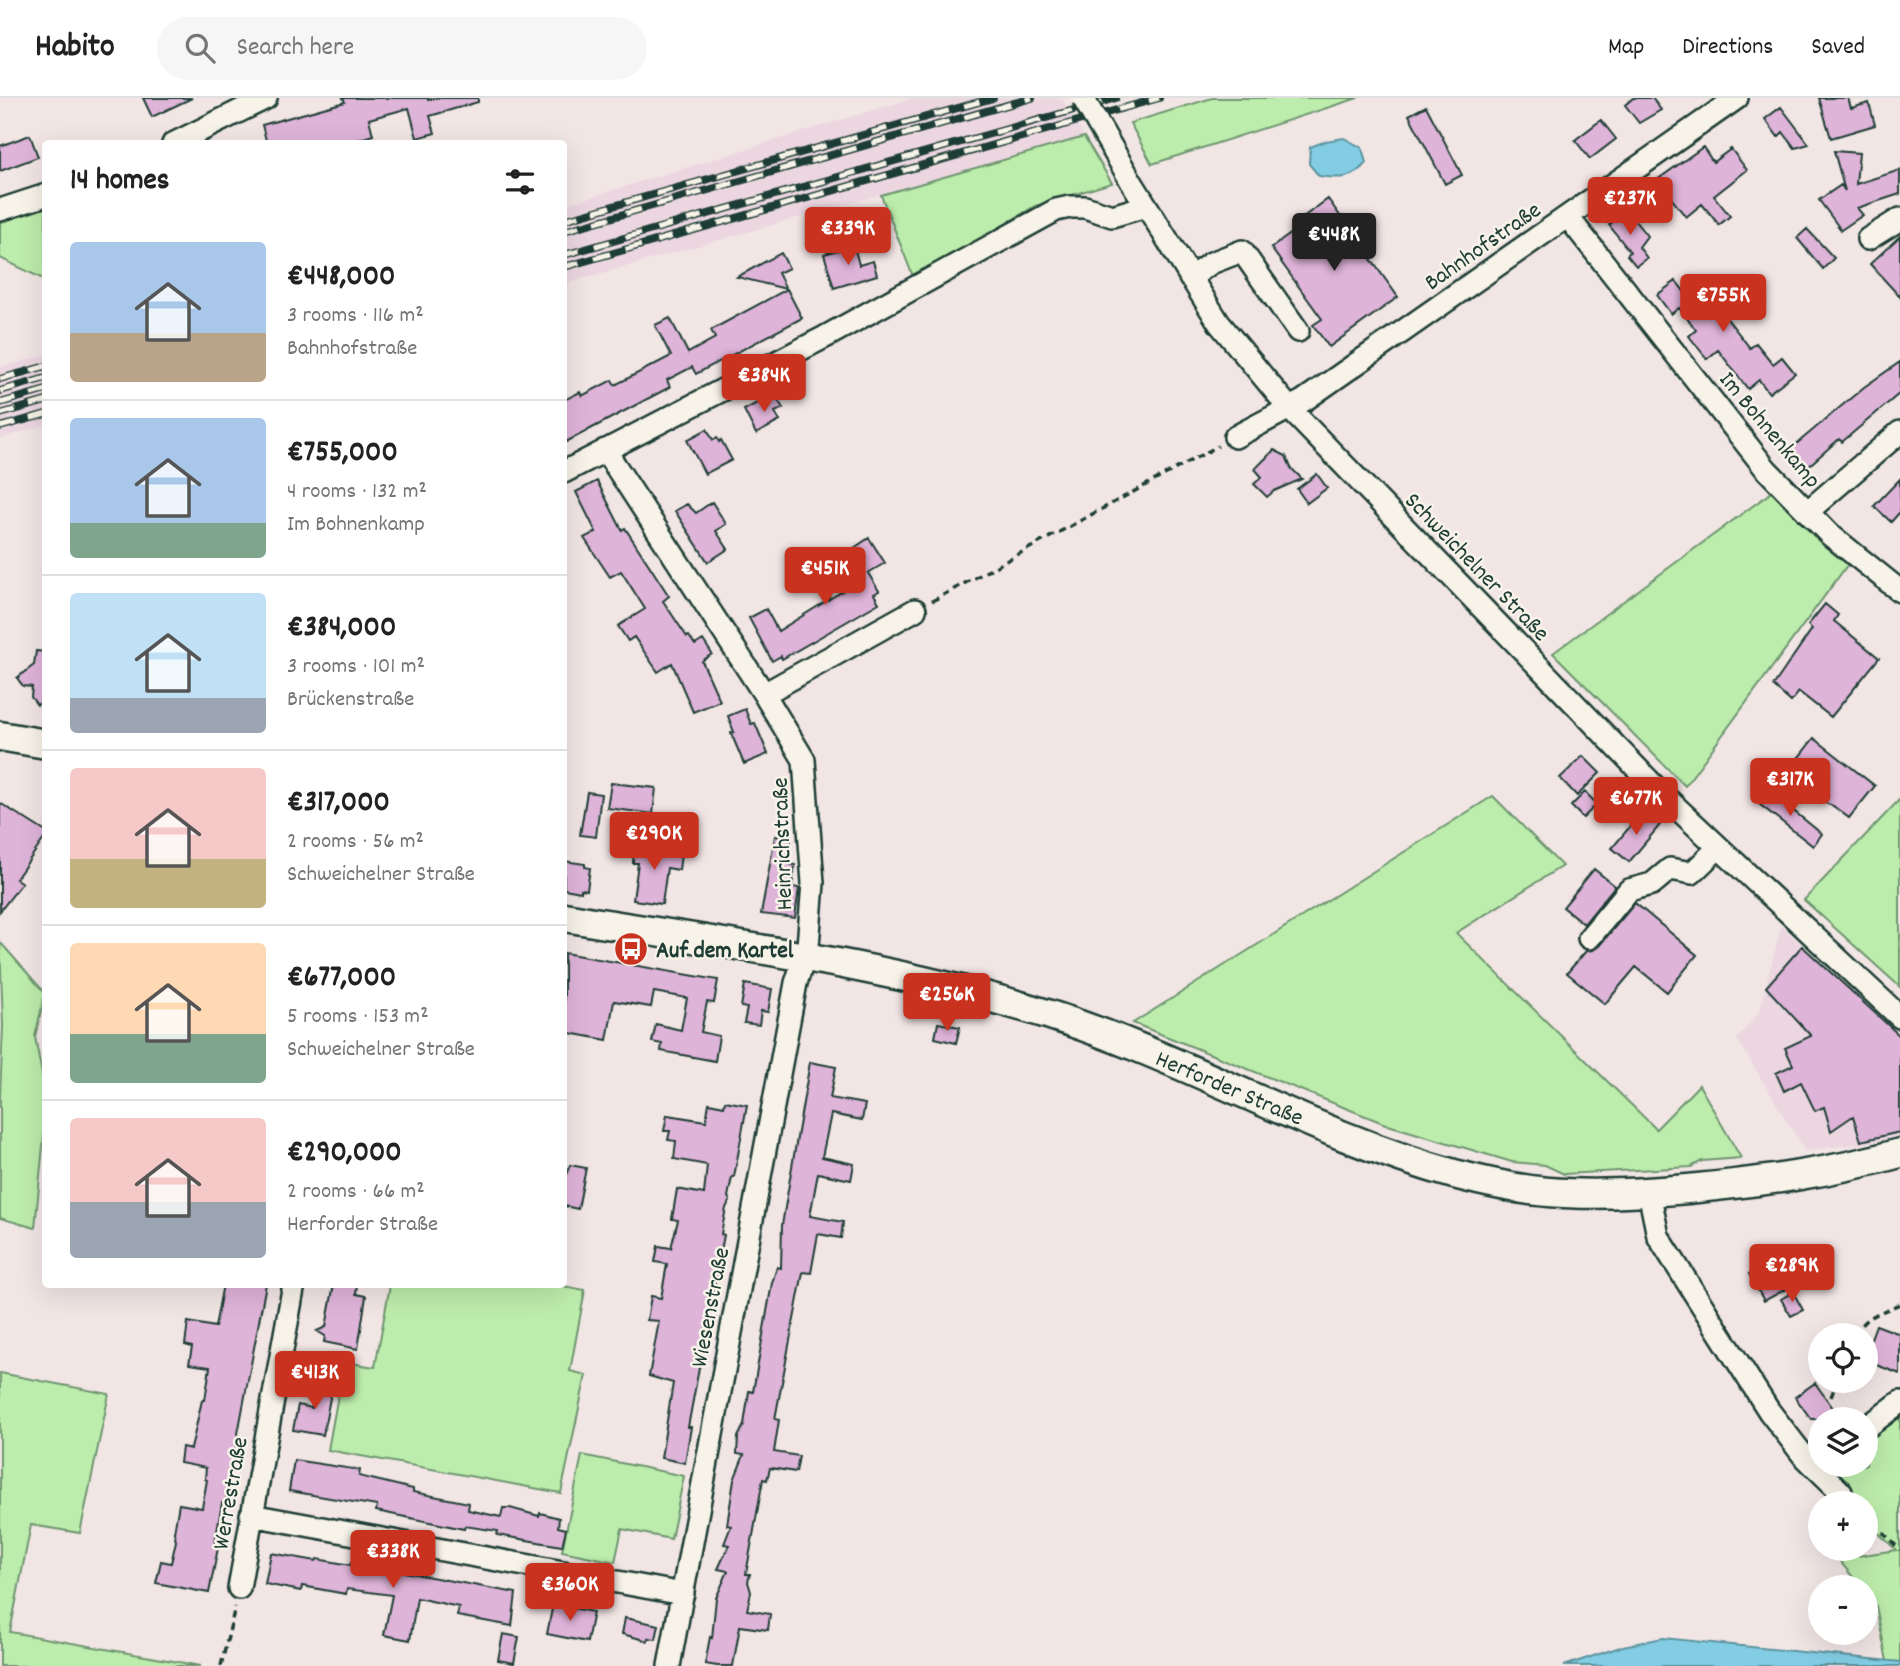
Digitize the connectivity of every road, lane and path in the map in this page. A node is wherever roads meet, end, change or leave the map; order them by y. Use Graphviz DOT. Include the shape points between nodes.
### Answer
graph roads {
  1 [pos="266,98"];
  2 [pos="1083,98"];
  3 [pos="1737,98"];
  4 [pos="181,140"];
  5 [pos="42,196"];
  6 [pos="1146,206"];
  7 [pos="0,210"];
  8 [pos="1568,216"];
  9 [pos="1900,219"];
  10 [pos="1868,239"];
  11 [pos="1190,278"];
  12 [pos="1298,331"];
  13 [pos="1289,408"];
  14 [pos="1900,432"];
  15 [pos="1235,437"];
  16 [pos="605,450"];
  17 [pos="567,470"];
  18 [pos="1807,512"];
  19 [pos="1900,591"];
  20 [pos="915,610"];
  21 [pos="764,694"];
  22 [pos="0,736"];
  23 [pos="42,743"];
  24 [pos="1718,848"];
  25 [pos="567,918"];
  26 [pos="1589,938"];
  27 [pos="804,958"];
  28 [pos="1900,1017"];
  29 [pos="1900,1153"];
  30 [pos="1648,1192"];
  31 [pos="293,1288"];
  32 [pos="1900,1304"];
  33 [pos="1862,1323"];
  34 [pos="1832,1393"];
  35 [pos="1831,1397"];
  36 [pos="1900,1402"];
  37 [pos="1878,1419"];
  38 [pos="1808,1453"];
  39 [pos="1829,1477"];
  40 [pos="1840,1491"];
  41 [pos="251,1515"];
  42 [pos="1878,1527"];
  43 [pos="1900,1550"];
  44 [pos="239,1588"];
  45 [pos="682,1594"];
  46 [pos="221,1666"];
  47 [pos="669,1666"];
  1 -- 4 [label="street"];
  2 -- 6 [label="street, Schweichelner Straße, bridge"];
  3 -- 8 [label="street, Bahnhofstraße"];
  5 -- 7 [label="street"];
  6 -- 11 [label="street, Schweichelner Straße"];
  6 -- 16 [label="street" via="1112,216 1085,207 1056,210 825,337"];
  8 -- 13 [label="street, Bahnhofstraße"];
  8 -- 18 [label="street, Im Bohnenkamp" via="1766,468"];
  9 -- 10 [label="street"];
  11 -- 12 [label="street" via="1211,263 1242,251"];
  11 -- 13 [label="street, Schweichelner Straße" via="1219,323"];
  13 -- 15 [label="street, Bahnhofstraße"];
  13 -- 24 [label="street, Schweichelner Straße"];
  14 -- 18 [label="street"];
  15 -- 20 [label="path"];
  16 -- 17 [label="street"];
  16 -- 21 [label="street, Heinrichstraße"];
  18 -- 19 [label="street, Im Bohnenkamp"];
  20 -- 21 [label="street"];
  21 -- 27 [label="street, Heinrichstraße" via="804,761 813,883"];
  22 -- 23 [label="main road"];
  24 -- 26 [label="street" via="1692,873 1670,869 1652,884 1629,890"];
  24 -- 28 [label="street, Schweichelner Straße"];
  25 -- 27 [label="main road, Herforder Straße"];
  27 -- 30 [label="main road, Herforder Straße" via="900,975 1054,1017 1359,1141 1452,1173 1549,1192"];
  27 -- 45 [label="street, Wiesenstraße"];
  29 -- 30 [label="main road, Herforder Straße" via="1794,1177"];
  30 -- 38 [label="street" via="1658,1236 1769,1411"];
  31 -- 41 [label="street, Werrestraße"];
  32 -- 33 [label="path"];
  34 -- 35 [label="path"];
  36 -- 37 [label="street"];
  39 -- 40 [label="street"];
  41 -- 44 [label="street, Werrestraße"];
  41 -- 45 [label="street"];
  42 -- 43 [label="path"];
  44 -- 46 [label="path"];
  45 -- 47 [label="street, Wiesenstraße"];
}
